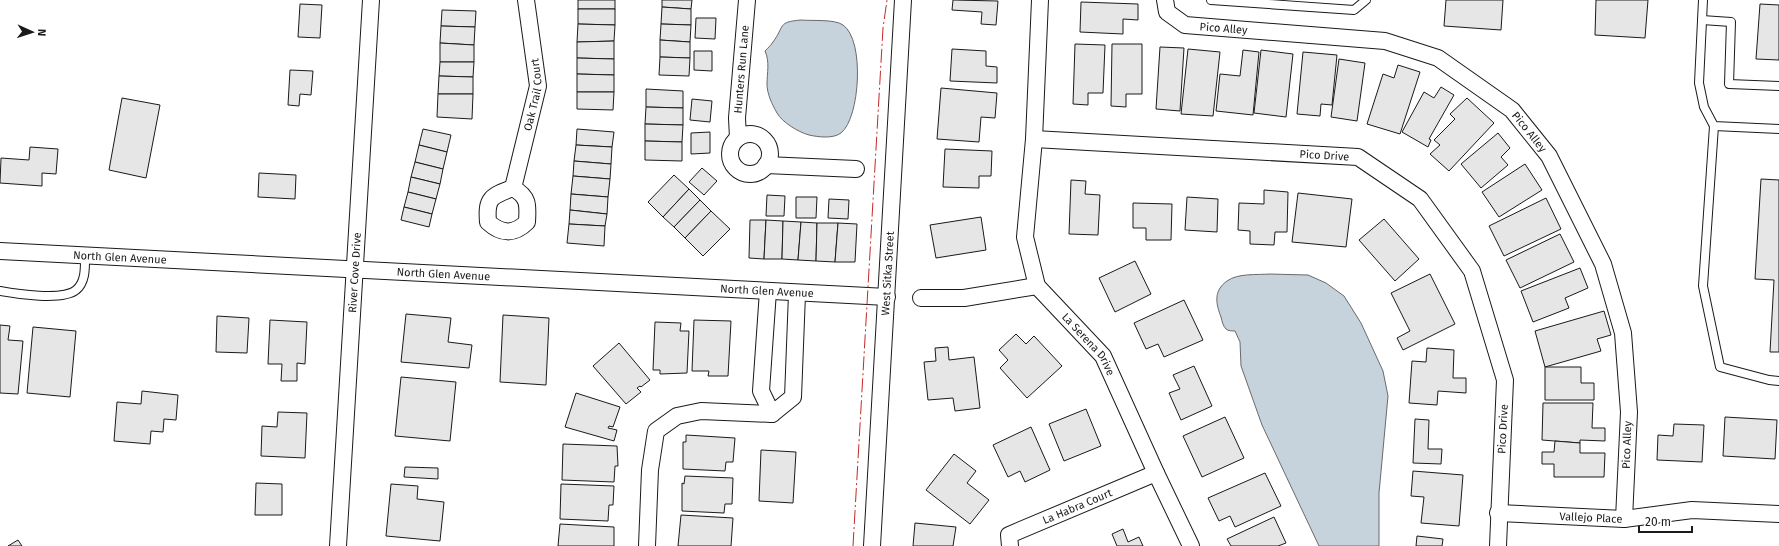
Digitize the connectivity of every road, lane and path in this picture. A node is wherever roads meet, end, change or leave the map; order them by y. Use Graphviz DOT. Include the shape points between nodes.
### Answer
graph roads {
  1 [pos="371,0"];
  2 [pos="526,0"];
  3 [pos="747,0"];
  4 [pos="903,0"];
  5 [pos="1040,0"];
  6 [pos="1164,0"];
  7 [pos="1211,0"];
  8 [pos="1703,0"];
  9 [pos="1363,1"];
  10 [pos="1702,20"];
  11 [pos="1779,86"];
  12 [pos="1714,126"];
  13 [pos="1779,129"];
  14 [pos="738,138"];
  15 [pos="1034,139"];
  16 [pos="766,165"];
  17 [pos="856,169"];
  18 [pos="513,188"];
  19 [pos="0,251"];
  20 [pos="85,256"];
  21 [pos="354,269"];
  22 [pos="1037,286"];
  23 [pos="0,291"];
  24 [pos="768,291"];
  25 [pos="798,294"];
  26 [pos="887,297"];
  27 [pos="921,298"];
  28 [pos="1779,381"];
  29 [pos="772,414"];
  30 [pos="1156,473"];
  31 [pos="1498,513"];
  32 [pos="1779,514"];
  33 [pos="1624,519"];
  34 [pos="338,546"];
  35 [pos="647,546"];
  36 [pos="872,546"];
  37 [pos="1010,546"];
  38 [pos="1191,546"];
  39 [pos="1498,546"];
  1 -- 21 [label="street, River Cove Drive"];
  2 -- 18 [label="street, Oak Trail Court" via="538,86"];
  3 -- 14 [label="street, Hunters Run Lane" via="737,118"];
  4 -- 26 [label="street, West Sitka Street"];
  5 -- 15 [label="street"];
  6 -- 33 [label="street, Pico Alley" via="1167,12 1185,25 1385,41 1438,58 1512,110 1549,156 1556,170 1602,264 1623,333 1629,412"];
  7 -- 9 [label="lane" via="1354,10"];
  8 -- 10 [label="lane"];
  10 -- 11 [label="lane" via="1732,22 1729,84"];
  10 -- 12 [label="lane" via="1699,83 1704,107"];
  12 -- 13 [label="lane"];
  12 -- 28 [label="lane" via="1703,286 1720,367"];
  14 -- 16 [label="street" via="750,134 765,141 770,156"];
  14 -- 16 [label="street, Hunters Run Lane" via="730,150 732,164 738,171 755,174"];
  15 -- 22 [label="street, La Serena Drive" via="1025,237"];
  15 -- 31 [label="street, Pico Drive" via="1358,157 1420,199 1472,271 1505,380"];
  16 -- 17 [label="street"];
  19 -- 20 [label="street, North Glen Avenue"];
  20 -- 21 [label="street, North Glen Avenue"];
  20 -- 23 [label="lane" via="85,273 77,289 70,294"];
  21 -- 24 [label="street, North Glen Avenue"];
  21 -- 34 [label="street, River Cove Drive"];
  22 -- 27 [label="street" via="964,298"];
  22 -- 30 [label="street, La Serena Drive" via="1104,356"];
  24 -- 25 [label="street, North Glen Avenue"];
  24 -- 29 [label="street" via="760,391"];
  25 -- 26 [label="street, North Glen Avenue"];
  25 -- 29 [label="street" via="793,397"];
  26 -- 36 [label="street, West Sitka Street"];
  29 -- 35 [label="street" via="701,411 678,416 656,431 650,470"];
  30 -- 37 [label="street, La Habra Court" via="1010,535"];
  30 -- 38 [label="street, La Serena Drive"];
  31 -- 33 [label="street, Vallejo Place"];
  31 -- 39 [label="street, Pico Drive"];
  32 -- 33 [label="street, Vallejo Place" via="1692,510"];
}
